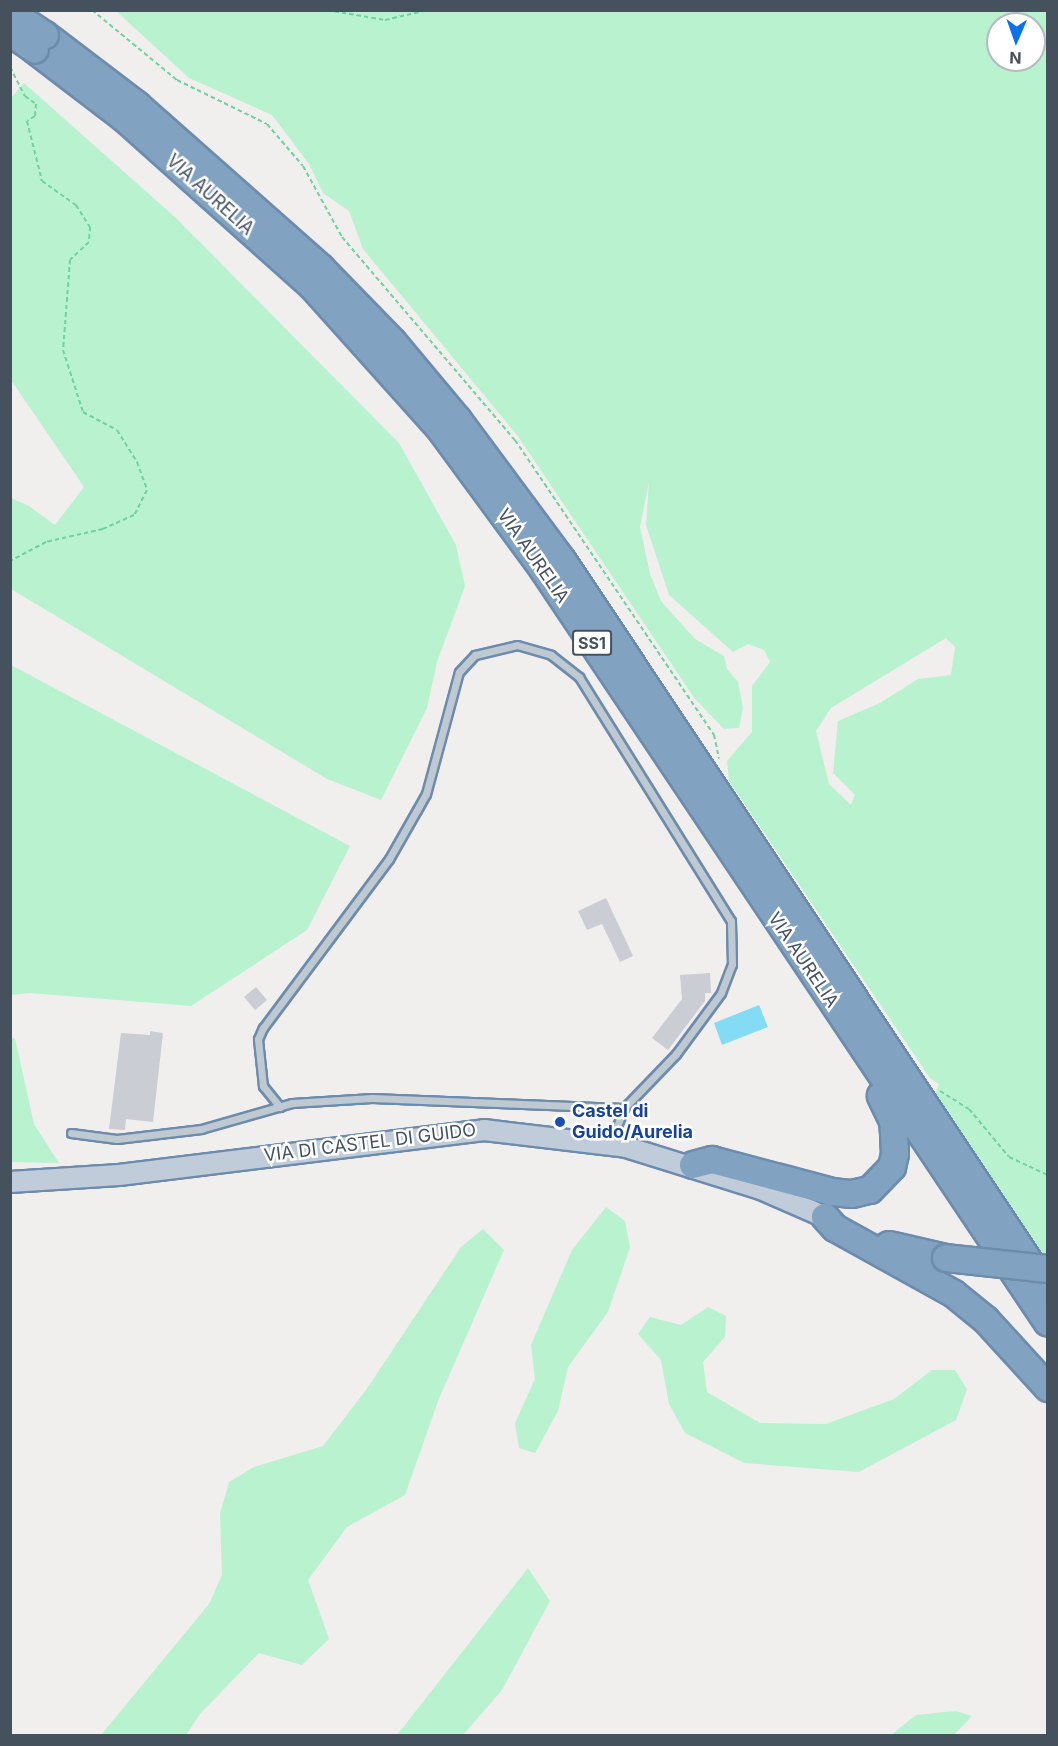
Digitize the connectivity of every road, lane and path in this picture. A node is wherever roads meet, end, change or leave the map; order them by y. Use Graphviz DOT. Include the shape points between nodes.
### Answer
graph roads {
  1 [pos="327,10"];
  2 [pos="428,10"];
  3 [pos="13,24"];
  4 [pos="40,43"];
  5 [pos="10,67"];
  6 [pos="10,561"];
  7 [pos="711,822"];
  8 [pos="280,1107"];
  9 [pos="624,1108"];
  10 [pos="71,1133"];
  11 [pos="610,1144"];
  12 [pos="693,1165"];
  13 [pos="10,1182"];
  14 [pos="825,1218"];
  15 [pos="1047,1269"];
  16 [pos="1047,1290"];
  17 [pos="1047,1323"];
  18 [pos="1047,1388"];
  1 -- 2 [label="path" via="385,20"];
  3 -- 4 [label="highway, VIA AURELIA / SS1, bridge"];
  4 -- 7 [label="highway, VIA AURELIA / SS1" via="312,286 441,430 522,541"];
  4 -- 16 [label="highway, VIA AURELIA / SS1" via="146,112 321,268 393,342 458,420 562,560"];
  5 -- 6 [label="path" via="25,96 36,104 35,116 27,121 42,181 76,205 90,227 89,242 70,260 63,350 84,412 117,430 147,490 134,515 103,529 46,542"];
  7 -- 12 [label="highway" via="714,844 887,1105 896,1138 892,1167 882,1180 870,1190 852,1194 712,1160"];
  7 -- 17 [label="highway, VIA AURELIA / SS1"];
  8 -- 9 [label="lane" via="372,1098"];
  8 -- 9 [label="lane" via="263,1086 258,1039 263,1028 389,859 426,794 459,672 475,655 504,645 517,645 551,655 579,677 731,921 732,964 721,993 676,1054"];
  8 -- 10 [label="lane" via="201,1129 117,1138"];
  9 -- 11 [label="lane"];
  11 -- 12 [label="street, VIA DI CASTEL DI GUIDO"];
  11 -- 13 [label="street, VIA DI CASTEL DI GUIDO" via="484,1130 119,1175"];
  12 -- 14 [label="street, VIA DI CASTEL DI GUIDO" via="761,1189"];
  14 -- 15 [label="highway, bridge" via="889,1245 946,1258"];
  14 -- 18 [label="highway" via="835,1228 954,1294 986,1320"];
}
